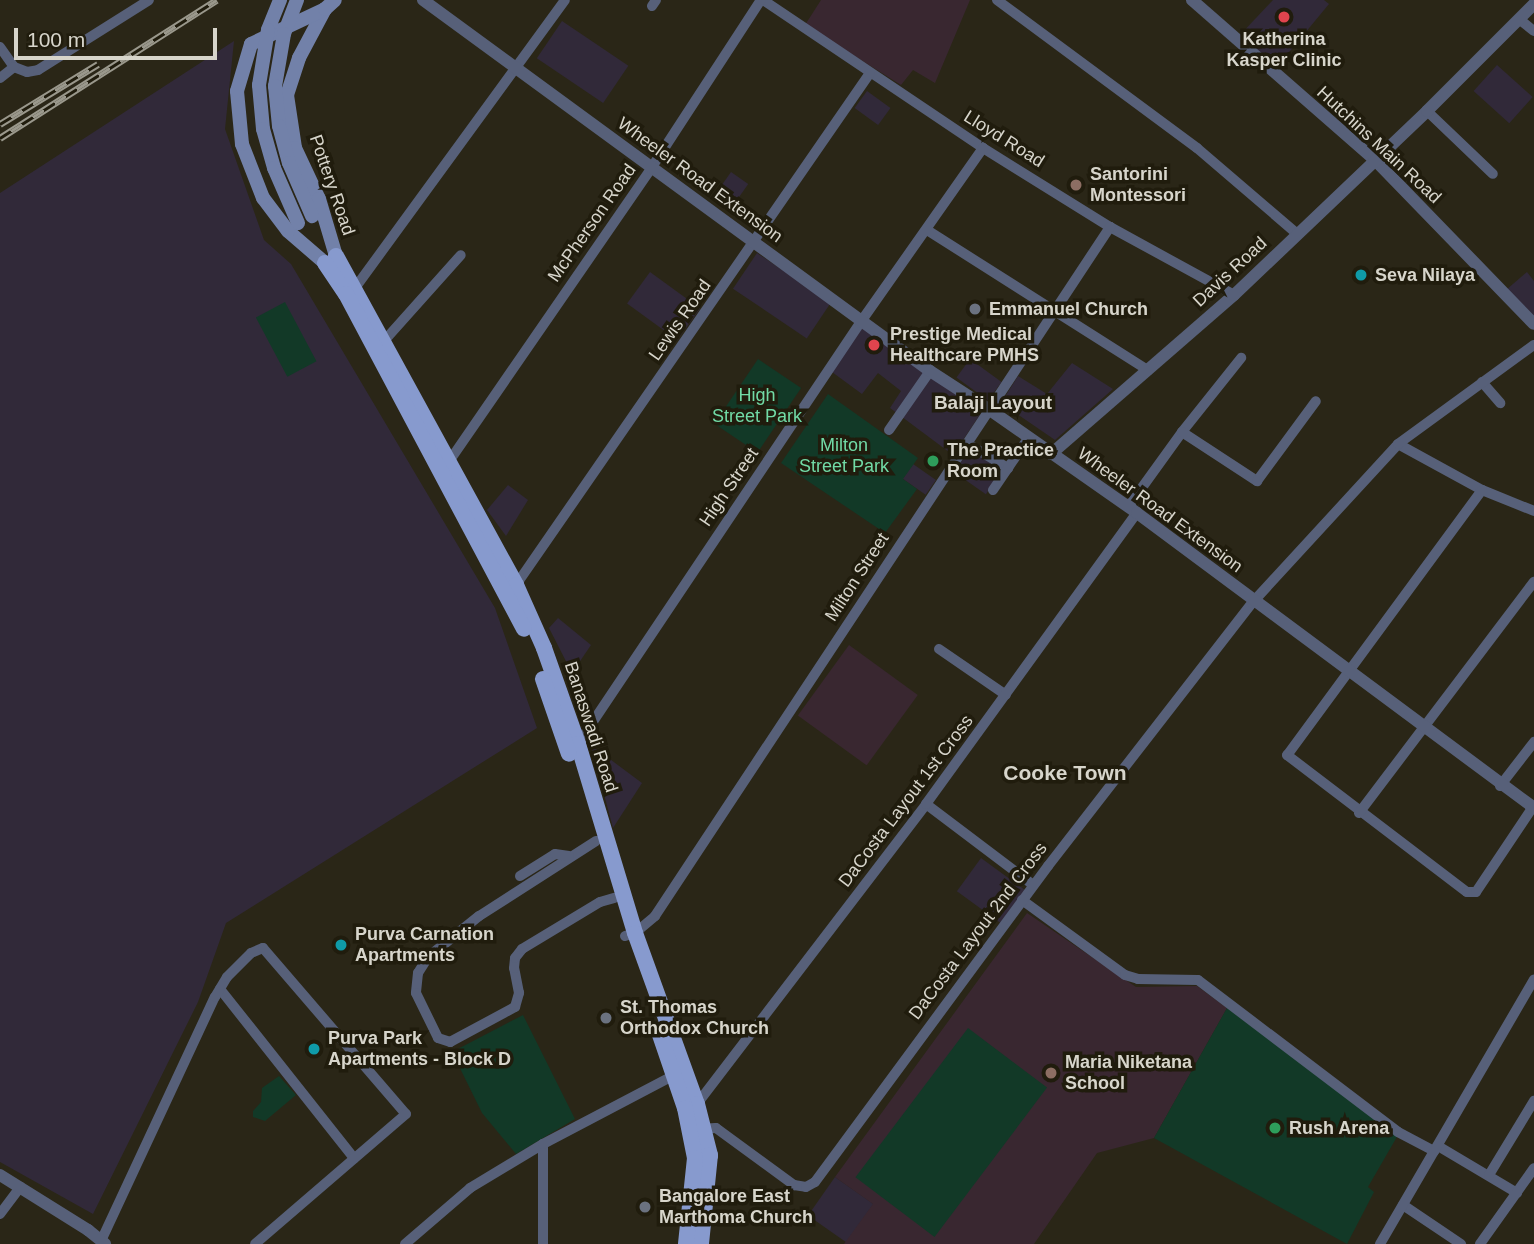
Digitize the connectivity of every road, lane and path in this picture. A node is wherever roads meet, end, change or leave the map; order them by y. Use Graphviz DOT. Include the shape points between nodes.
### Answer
graph roads {
  1 [pos="149,0"];
  2 [pos="280,0"];
  3 [pos="297,0"];
  4 [pos="423,0"];
  5 [pos="565,0"];
  6 [pos="762,0"];
  7 [pos="997,0"];
  8 [pos="1192,0"];
  9 [pos="1534,4"];
  10 [pos="330,5"];
  11 [pos="1519,19"];
  12 [pos="1534,31"];
  13 [pos="0,47"];
  14 [pos="14,67"];
  15 [pos="517,68"];
  16 [pos="870,73"];
  17 [pos="0,78"];
  18 [pos="1427,111"];
  19 [pos="983,148"];
  20 [pos="1375,160"];
  21 [pos="652,167"];
  22 [pos="1493,174"];
  23 [pos="1110,227"];
  24 [pos="927,230"];
  25 [pos="1296,233"];
  26 [pos="755,242"];
  27 [pos="461,255"];
  28 [pos="330,259"];
  29 [pos="355,288"];
  30 [pos="1234,295"];
  31 [pos="1056,312"];
  32 [pos="862,319"];
  33 [pos="1534,324"];
  34 [pos="384,341"];
  35 [pos="1534,345"];
  36 [pos="1241,358"];
  37 [pos="1148,370"];
  38 [pos="930,371"];
  39 [pos="1482,382"];
  40 [pos="1316,401"];
  41 [pos="1500,403"];
  42 [pos="990,410"];
  43 [pos="889,430"];
  44 [pos="1182,432"];
  45 [pos="1029,437"];
  46 [pos="968,444"];
  47 [pos="1398,444"];
  48 [pos="1051,454"];
  49 [pos="448,463"];
  50 [pos="1008,468"];
  51 [pos="993,490"];
  52 [pos="1482,490"];
  53 [pos="1133,510"];
  54 [pos="1534,511"];
  55 [pos="1534,582"];
  56 [pos="516,585"];
  57 [pos="1255,601"];
  58 [pos="939,649"];
  59 [pos="1348,669"];
  60 [pos="1006,695"];
  61 [pos="1423,728"];
  62 [pos="1534,743"];
  63 [pos="578,744"];
  64 [pos="1500,786"];
  65 [pos="926,804"];
  66 [pos="1533,807"];
  67 [pos="1359,813"];
  68 [pos="596,841"];
  69 [pos="569,856"];
  70 [pos="520,877"];
  71 [pos="1033,885"];
  72 [pos="614,898"];
  73 [pos="1022,900"];
  74 [pos="630,934"];
  75 [pos="1534,979"];
  76 [pos="220,989"];
  77 [pos="679,1072"];
  78 [pos="1534,1101"];
  79 [pos="691,1106"];
  80 [pos="696,1129"];
  81 [pos="542,1144"];
  82 [pos="1436,1148"];
  83 [pos="355,1158"];
  84 [pos="1534,1168"];
  85 [pos="0,1175"];
  86 [pos="1489,1175"];
  87 [pos="20,1187"];
  88 [pos="1517,1193"];
  89 [pos="1403,1205"];
  90 [pos="0,1214"];
  91 [pos="103,1242"];
  92 [pos="255,1244"];
  93 [pos="404,1244"];
  94 [pos="543,1244"];
  95 [pos="686,1244"];
  96 [pos="701,1244"];
  97 [pos="1380,1244"];
  98 [pos="1461,1244"];
  99 [pos="1480,1244"];
  1 -- 14 [label="street" via="38,70"];
  2 -- 28 [label="main road, bridge" via="268,30 259,85 263,129 298,223"];
  3 -- 28 [label="main road, bridge" via="284,34 275,86 279,126 289,163"];
  4 -- 15 [label="street, Wheeler Road Extension"];
  5 -- 15 [label="street"];
  6 -- 16 [label="street, Lloyd Road"];
  6 -- 21 [label="street, McPherson Road"];
  7 -- 25 [label="street" via="1197,148"];
  8 -- 20 [label="street, Hutchins Main Road"];
  9 -- 11 [label="street, Davis Road"];
  10 -- 28 [label="main road, Pottery Road" via="299,58 287,95 295,148 319,199"];
  10 -- 28 [label="main road, Pottery Road" via="251,44 237,91 242,144 263,198 288,231"];
  11 -- 12 [label="street"];
  11 -- 18 [label="street, Davis Road"];
  13 -- 14 [label="street"];
  14 -- 17 [label="street"];
  15 -- 21 [label="street, Wheeler Road Extension"];
  15 -- 29 [label="street"];
  16 -- 19 [label="street, Lloyd Road"];
  16 -- 26 [label="street, Lewis Road"];
  18 -- 20 [label="street, Davis Road"];
  18 -- 22 [label="street"];
  19 -- 23 [label="street, Lloyd Road"];
  19 -- 24 [label="street, High Street"];
  20 -- 25 [label="street, Davis Road"];
  20 -- 33 [label="street, Hutchins Main Road"];
  21 -- 26 [label="street, Wheeler Road Extension"];
  21 -- 49 [label="street, McPherson Road"];
  23 -- 30 [label="street, Lloyd Road"];
  23 -- 31 [label="street, Milton Street"];
  24 -- 31 [label="street"];
  24 -- 32 [label="street, High Street"];
  25 -- 30 [label="street, Davis Road"];
  26 -- 32 [label="street, Wheeler Road Extension"];
  26 -- 56 [label="street, Lewis Road"];
  27 -- 34 [label="street"];
  28 -- 29 [label="main road, Banaswadi Road"];
  28 -- 68 [label="main road, Banaswadi Road" via="516,612 552,704"];
  29 -- 34 [label="main road, Banaswadi Road"];
  30 -- 37 [label="street, Davis Road"];
  31 -- 37 [label="street"];
  31 -- 42 [label="street, Milton Street"];
  32 -- 38 [label="street, Wheeler Road Extension"];
  32 -- 63 [label="street, High Street"];
  34 -- 49 [label="main road, Banaswadi Road"];
  35 -- 39 [label="street, DaCosta Layout 2nd Cross"];
  36 -- 44 [label="street"];
  37 -- 48 [label="street, Davis Road"];
  38 -- 42 [label="street, Wheeler Road Extension"];
  38 -- 43 [label="street"];
  39 -- 41 [label="street"];
  39 -- 47 [label="street, DaCosta Layout 2nd Cross"];
  40 -- 44 [label="street" via="1257,481"];
  42 -- 45 [label="street, Wheeler Road Extension"];
  42 -- 46 [label="street, Milton Street"];
  44 -- 53 [label="street"];
  45 -- 48 [label="street, Wheeler Road Extension"];
  45 -- 50 [label="street"];
  46 -- 50 [label="street"];
  46 -- 74 [label="street, Milton Street" via="655,916"];
  47 -- 52 [label="street"];
  47 -- 57 [label="street, DaCosta Layout 2nd Cross"];
  48 -- 53 [label="street, Wheeler Road Extension"];
  49 -- 56 [label="main road, Banaswadi Road"];
  50 -- 51 [label="street"];
  52 -- 54 [label="street"];
  52 -- 59 [label="street"];
  53 -- 57 [label="street, Wheeler Road Extension"];
  53 -- 60 [label="street, DaCosta Layout 1st Cross"];
  55 -- 61 [label="street"];
  56 -- 63 [label="main road, Banaswadi Road"];
  57 -- 59 [label="street, Wheeler Road Extension"];
  57 -- 71 [label="street, DaCosta Layout 2nd Cross"];
  58 -- 60 [label="street"];
  59 -- 61 [label="street, Wheeler Road Extension"];
  59 -- 67 [label="street" via="1287,755"];
  60 -- 65 [label="street, DaCosta Layout 1st Cross"];
  61 -- 64 [label="street, Wheeler Road Extension"];
  61 -- 67 [label="street"];
  62 -- 64 [label="street"];
  63 -- 74 [label="main road, Banaswadi Road"];
  64 -- 66 [label="street, Wheeler Road Extension"];
  65 -- 71 [label="street"];
  65 -- 79 [label="street, DaCosta Layout 1st Cross"];
  66 -- 67 [label="street" via="1476,892 1462,890"];
  68 -- 69 [label="street"];
  68 -- 72 [label="main road, Banaswadi Road"];
  69 -- 70 [label="street" via="555,854"];
  69 -- 72 [label="street" via="479,916 428,957 418,973 416,993 438,1038 450,1042 515,1007 519,993 514,968 522,949"];
  71 -- 73 [label="street, DaCosta Layout 2nd Cross"];
  72 -- 74 [label="main road, Banaswadi Road"];
  73 -- 80 [label="street, DaCosta Layout 2nd Cross" via="815,1182 806,1187 794,1185 716,1128"];
  73 -- 82 [label="street" via="1125,975 1198,980 1398,1132"];
  74 -- 77 [label="main road, Banaswadi Road"];
  75 -- 82 [label="street"];
  76 -- 83 [label="street"];
  76 -- 83 [label="street" via="251,953 263,948 406,1114"];
  76 -- 91 [label="street"];
  77 -- 79 [label="main road, Banaswadi Road"];
  77 -- 81 [label="street"];
  78 -- 86 [label="street"];
  79 -- 80 [label="main road, Banaswadi Road"];
  80 -- 95 [label="main road, Banaswadi Road"];
  80 -- 96 [label="main road, Banaswadi Road" via="710,1155"];
  81 -- 93 [label="street" via="470,1188"];
  81 -- 94 [label="street"];
  82 -- 86 [label="street"];
  82 -- 89 [label="street"];
  83 -- 92 [label="street"];
  84 -- 88 [label="street"];
  85 -- 87 [label="street"];
  86 -- 88 [label="street"];
  87 -- 90 [label="street"];
  87 -- 91 [label="street"];
  88 -- 99 [label="street"];
  89 -- 97 [label="street"];
  89 -- 98 [label="street"];
}
